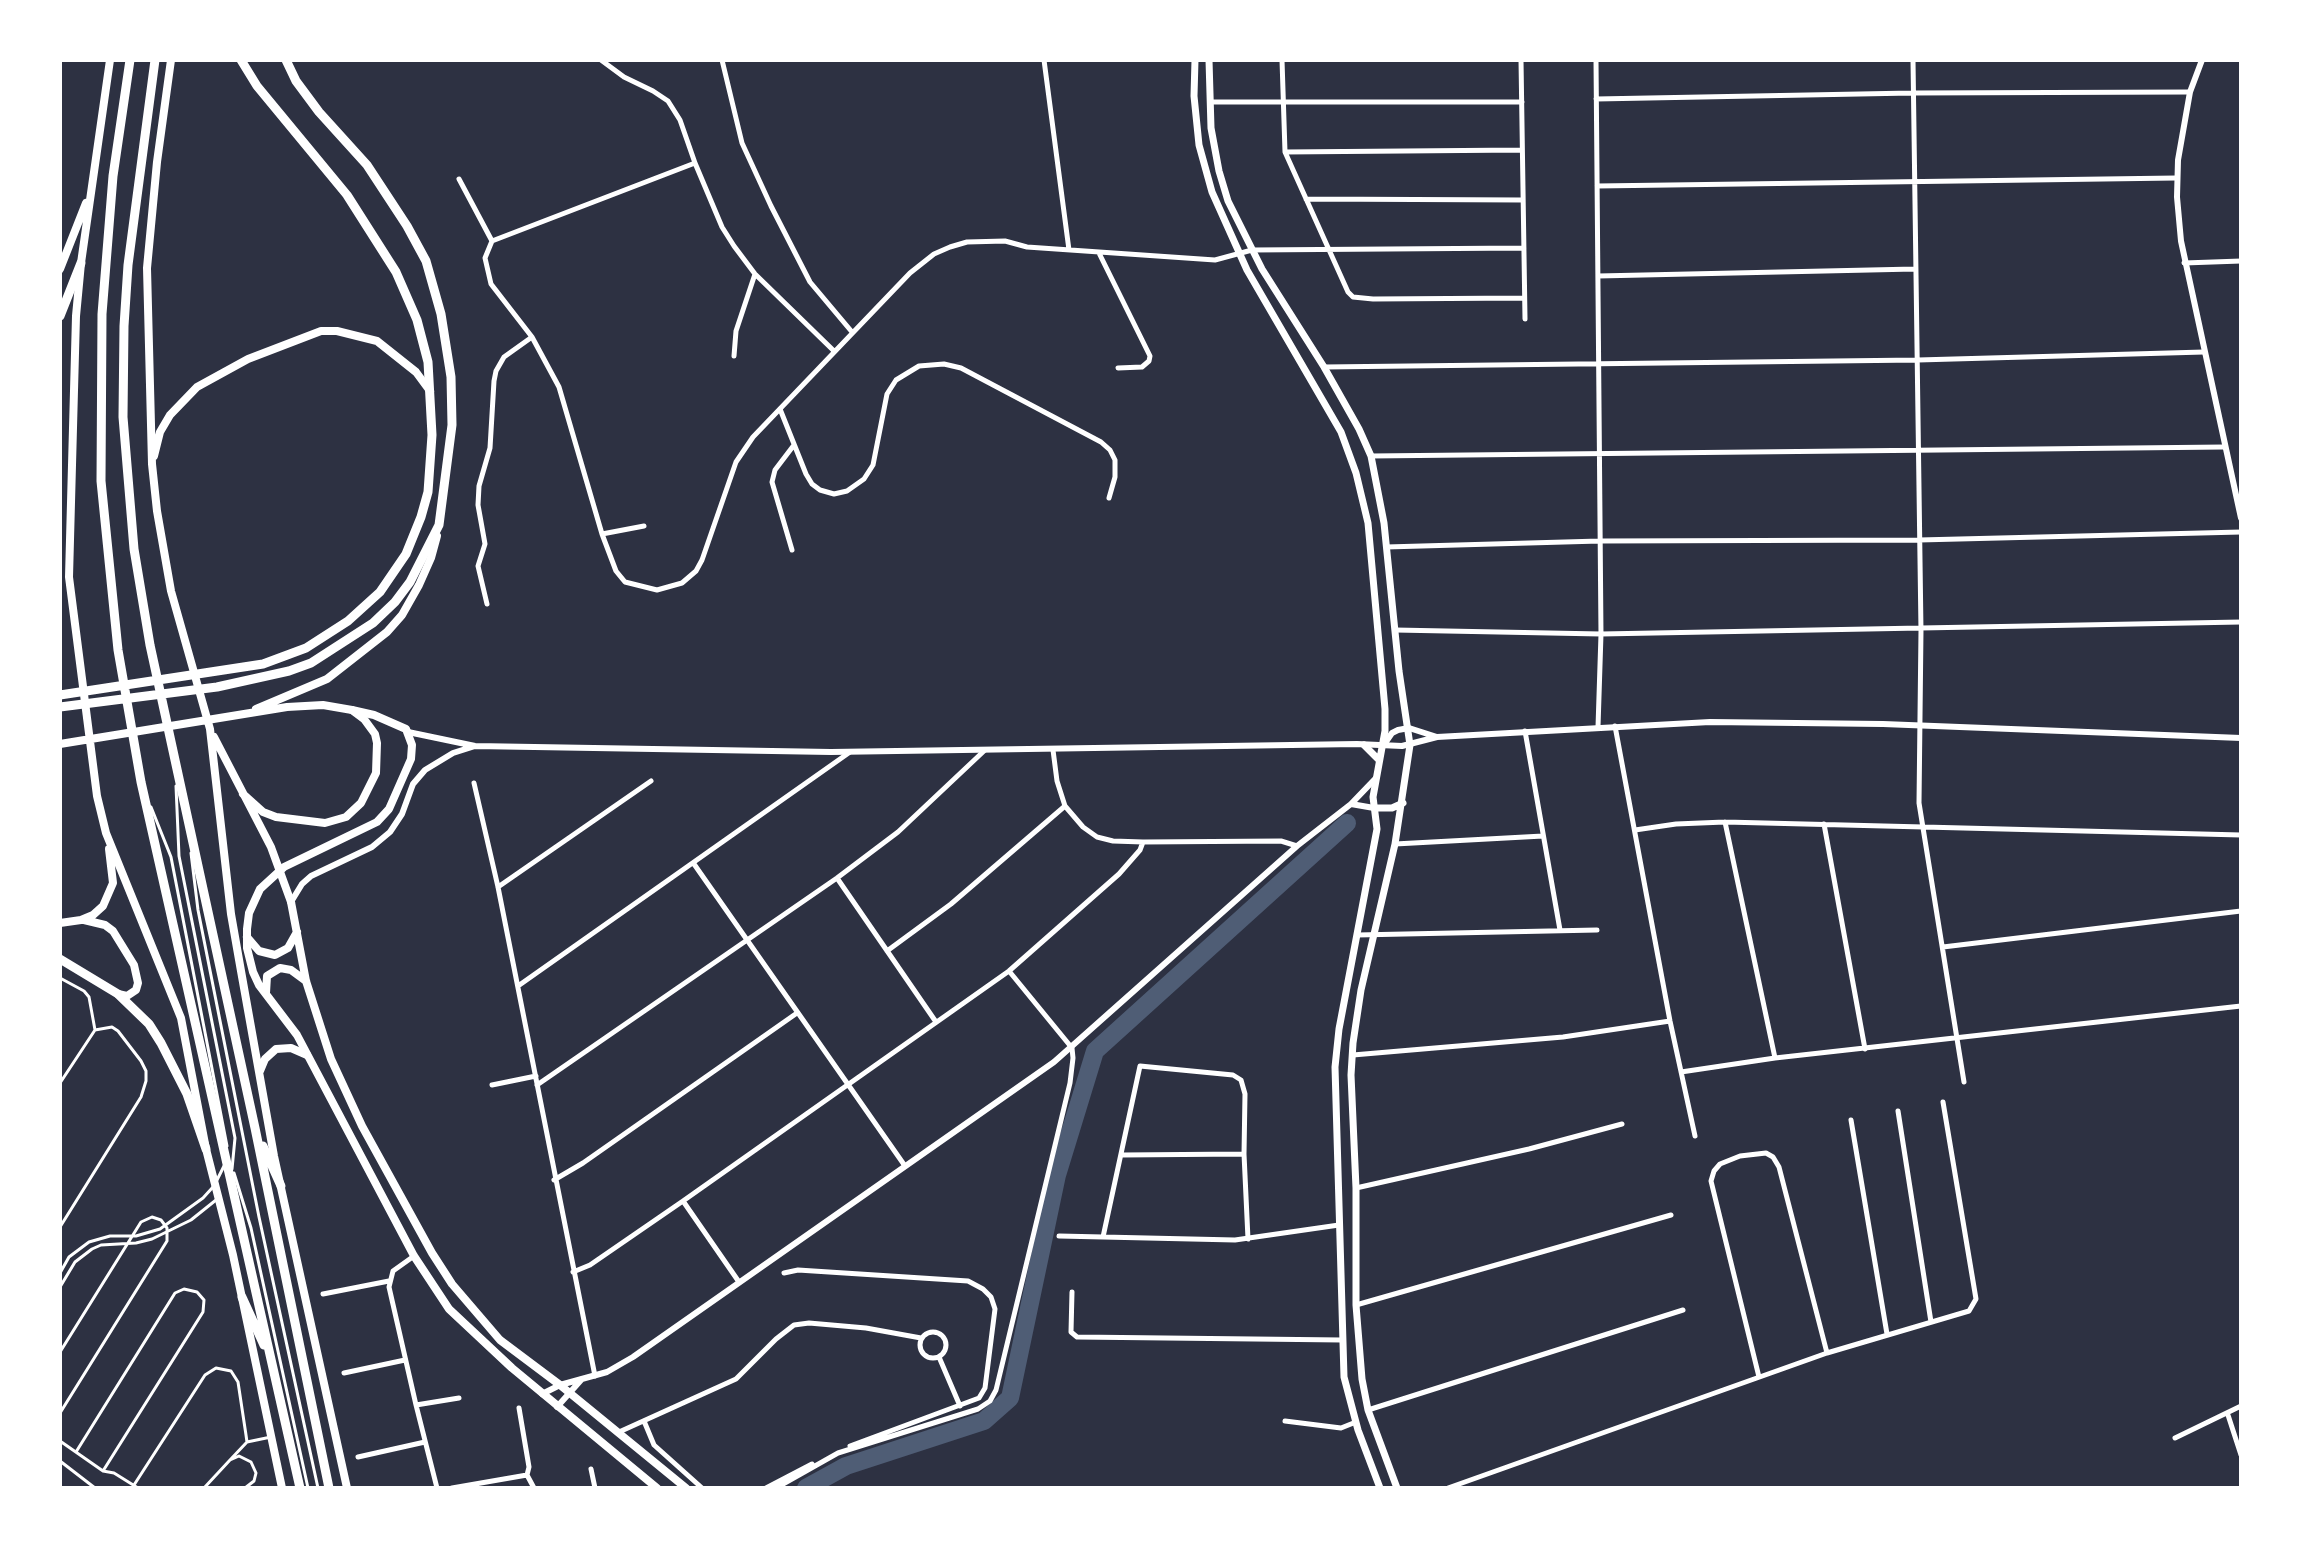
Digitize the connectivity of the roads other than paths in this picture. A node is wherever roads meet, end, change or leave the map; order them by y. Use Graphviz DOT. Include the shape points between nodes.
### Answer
graph roads {
  1 [pos="110,60"];
  2 [pos="130,60"];
  3 [pos="155,60"];
  4 [pos="171,60"];
  5 [pos="241,60"];
  6 [pos="286,60"];
  7 [pos="601,60"];
  8 [pos="722,60"];
  9 [pos="1044,60"];
  10 [pos="1195,60"];
  11 [pos="1209,60"];
  12 [pos="1282,60"];
  13 [pos="1521,60"];
  14 [pos="1596,60"];
  15 [pos="1913,60"];
  16 [pos="2202,60"];
  17 [pos="2190,92"];
  18 [pos="1912,93"];
  19 [pos="1596,99"];
  20 [pos="1208,102"];
  21 [pos="1283,102"];
  22 [pos="1522,102"];
  23 [pos="1522,150"];
  24 [pos="1285,152"];
  25 [pos="695,163"];
  26 [pos="2176,178"];
  27 [pos="459,179"];
  28 [pos="94,180"];
  29 [pos="1913,182"];
  30 [pos="1597,186"];
  31 [pos="1306,199"];
  32 [pos="1523,200"];
  33 [pos="492,241"];
  34 [pos="1524,248"];
  35 [pos="1069,250"];
  36 [pos="1252,250"];
  37 [pos="1329,250"];
  38 [pos="1098,252"];
  39 [pos="1239,255"];
  40 [pos="2241,261"];
  41 [pos="81,263"];
  42 [pos="2184,263"];
  43 [pos="60,269"];
  44 [pos="1915,269"];
  45 [pos="755,274"];
  46 [pos="1598,276"];
  47 [pos="1524,298"];
  48 [pos="60,316"];
  49 [pos="1525,319"];
  50 [pos="852,332"];
  51 [pos="532,337"];
  52 [pos="834,351"];
  53 [pos="2204,352"];
  54 [pos="734,356"];
  55 [pos="1918,360"];
  56 [pos="1599,364"];
  57 [pos="1324,367"];
  58 [pos="1118,368"];
  59 [pos="431,393"];
  60 [pos="780,409"];
  61 [pos="795,444"];
  62 [pos="2224,447"];
  63 [pos="1918,450"];
  64 [pos="1600,452"];
  65 [pos="1371,456"];
  66 [pos="152,464"];
  67 [pos="1109,498"];
  68 [pos="2241,518"];
  69 [pos="439,525"];
  70 [pos="644,526"];
  71 [pos="2241,532"];
  72 [pos="602,534"];
  73 [pos="1919,540"];
  74 [pos="1600,541"];
  75 [pos="1386,547"];
  76 [pos="792,550"];
  77 [pos="60,559"];
  78 [pos="69,577"];
  79 [pos="487,604"];
  80 [pos="2241,622"];
  81 [pos="1395,630"];
  82 [pos="1921,630"];
  83 [pos="1601,634"];
  84 [pos="64,694"];
  85 [pos="65,706"];
  86 [pos="352,710"];
  87 [pos="244,713"];
  88 [pos="1919,725"];
  89 [pos="1615,726"];
  90 [pos="1598,727"];
  91 [pos="1409,728"];
  92 [pos="210,729"];
  93 [pos="1525,731"];
  94 [pos="408,732"];
  95 [pos="1437,737"];
  96 [pos="2241,738"];
  97 [pos="60,744"];
  98 [pos="1364,745"];
  99 [pos="1410,745"];
  100 [pos="475,746"];
  101 [pos="1383,746"];
  102 [pos="985,750"];
  103 [pos="1053,750"];
  104 [pos="851,751"];
  105 [pos="1379,760"];
  106 [pos="175,763"];
  107 [pos="1376,778"];
  108 [pos="651,781"];
  109 [pos="141,782"];
  110 [pos="474,783"];
  111 [pos="243,794"];
  112 [pos="1403,802"];
  113 [pos="1351,804"];
  114 [pos="184,805"];
  115 [pos="1065,806"];
  116 [pos="1374,808"];
  117 [pos="1725,822"];
  118 [pos="1824,824"];
  119 [pos="1922,827"];
  120 [pos="1635,830"];
  121 [pos="106,833"];
  122 [pos="2241,835"];
  123 [pos="1543,836"];
  124 [pos="1143,842"];
  125 [pos="1395,844"];
  126 [pos="1297,846"];
  127 [pos="694,864"];
  128 [pos="837,878"];
  129 [pos="498,887"];
  130 [pos="291,902"];
  131 [pos="2241,911"];
  132 [pos="81,920"];
  133 [pos="60,923"];
  134 [pos="1560,930"];
  135 [pos="1597,930"];
  136 [pos="297,932"];
  137 [pos="247,933"];
  138 [pos="1357,935"];
  139 [pos="1373,935"];
  140 [pos="747,939"];
  141 [pos="1943,947"];
  142 [pos="887,951"];
  143 [pos="60,959"];
  144 [pos="1009,971"];
  145 [pos="60,978"];
  146 [pos="306,981"];
  147 [pos="518,986"];
  148 [pos="1347,987"];
  149 [pos="1361,990"];
  150 [pos="118,994"];
  151 [pos="268,997"];
  152 [pos="2241,1006"];
  153 [pos="797,1013"];
  154 [pos="1670,1021"];
  155 [pos="936,1022"];
  156 [pos="95,1030"];
  157 [pos="1956,1038"];
  158 [pos="1072,1048"];
  159 [pos="1865,1049"];
  160 [pos="307,1055"];
  161 [pos="1352,1055"];
  162 [pos="1775,1058"];
  163 [pos="260,1072"];
  164 [pos="1681,1072"];
  165 [pos="536,1076"];
  166 [pos="1964,1082"];
  167 [pos="60,1083"];
  168 [pos="848,1084"];
  169 [pos="492,1085"];
  170 [pos="537,1085"];
  171 [pos="329,1097"];
  172 [pos="1943,1102"];
  173 [pos="1898,1111"];
  174 [pos="1851,1120"];
  175 [pos="1622,1124"];
  176 [pos="362,1126"];
  177 [pos="255,1128"];
  178 [pos="1695,1136"];
  179 [pos="224,1143"];
  180 [pos="206,1149"];
  181 [pos="1244,1154"];
  182 [pos="1122,1155"];
  183 [pos="905,1166"];
  184 [pos="554,1180"];
  185 [pos="281,1186"];
  186 [pos="1356,1188"];
  187 [pos="683,1201"];
  188 [pos="1671,1215"];
  189 [pos="1339,1225"];
  190 [pos="60,1227"];
  191 [pos="1059,1236"];
  192 [pos="1103,1237"];
  193 [pos="1248,1239"];
  194 [pos="414,1256"];
  195 [pos="573,1272"];
  196 [pos="60,1273"];
  197 [pos="784,1273"];
  198 [pos="389,1281"];
  199 [pos="739,1282"];
  200 [pos="60,1287"];
  201 [pos="1072,1292"];
  202 [pos="323,1294"];
  203 [pos="242,1297"];
  204 [pos="1356,1305"];
  205 [pos="1683,1310"];
  206 [pos="1931,1322"];
  207 [pos="1887,1334"];
  208 [pos="921,1338"];
  209 [pos="1342,1340"];
  210 [pos="60,1352"];
  211 [pos="1827,1353"];
  212 [pos="939,1357"];
  213 [pos="405,1360"];
  214 [pos="272,1361"];
  215 [pos="344,1373"];
  216 [pos="595,1376"];
  217 [pos="1759,1377"];
  218 [pos="581,1380"];
  219 [pos="560,1385"];
  220 [pos="569,1393"];
  221 [pos="542,1394"];
  222 [pos="459,1398"];
  223 [pos="416,1405"];
  224 [pos="960,1406"];
  225 [pos="2241,1406"];
  226 [pos="557,1407"];
  227 [pos="519,1408"];
  228 [pos="1368,1410"];
  229 [pos="60,1413"];
  230 [pos="2228,1415"];
  231 [pos="644,1421"];
  232 [pos="1285,1421"];
  233 [pos="1356,1422"];
  234 [pos="619,1432"];
  235 [pos="271,1437"];
  236 [pos="2175,1438"];
  237 [pos="60,1441"];
  238 [pos="247,1442"];
  239 [pos="425,1442"];
  240 [pos="76,1452"];
  241 [pos="2241,1455"];
  242 [pos="358,1457"];
  243 [pos="230,1460"];
  244 [pos="60,1461"];
  245 [pos="591,1469"];
  246 [pos="103,1471"];
  247 [pos="527,1475"];
  248 [pos="136,1487"];
  249 [pos="95,1488"];
  250 [pos="204,1488"];
  251 [pos="245,1488"];
  252 [pos="282,1488"];
  253 [pos="300,1488"];
  254 [pos="308,1488"];
  255 [pos="318,1488"];
  256 [pos="329,1488"];
  257 [pos="347,1488"];
  258 [pos="437,1488"];
  259 [pos="452,1488"];
  260 [pos="534,1488"];
  261 [pos="595,1488"];
  262 [pos="657,1488"];
  263 [pos="686,1488"];
  264 [pos="702,1488"];
  265 [pos="766,1488"];
  266 [pos="776,1488"];
  267 [pos="1380,1488"];
  268 [pos="1397,1488"];
  269 [pos="1448,1488"];
  1 -- 28 [label="main road"];
  2 -- 109 [label="highway" via="104,280 101,481 118,650"];
  3 -- 106 [label="highway" via="128,265 123,417 134,549"];
  4 -- 66 [label="main road" via="147,268"];
  5 -- 59 [label="highway" via="347,195 396,272 424,340"];
  6 -- 69 [label="highway" via="319,112 367,165 426,261 451,377 452,425"];
  7 -- 25 [label="street" via="668,101"];
  8 -- 50 [label="street" via="742,143 771,206 810,282"];
  9 -- 35 [label="street"];
  10 -- 39 [label="main road" via="1199,145"];
  11 -- 20 [label="main road"];
  12 -- 21 [label="street"];
  13 -- 22 [label="street"];
  14 -- 19 [label="street"];
  15 -- 18 [label="street"];
  16 -- 17 [label="street"];
  17 -- 18 [label="street"];
  17 -- 26 [label="street"];
  18 -- 19 [label="street"];
  18 -- 29 [label="street"];
  19 -- 30 [label="street"];
  20 -- 21 [label="street"];
  20 -- 36 [label="main road" via="1219,171"];
  21 -- 22 [label="street"];
  21 -- 24 [label="street"];
  22 -- 23 [label="street"];
  23 -- 24 [label="street"];
  23 -- 32 [label="street"];
  24 -- 31 [label="street"];
  25 -- 33 [label="street"];
  25 -- 45 [label="street" via="722,227"];
  26 -- 29 [label="street"];
  26 -- 42 [label="street"];
  27 -- 33 [label="street"];
  28 -- 41 [label="main road"];
  28 -- 43 [label="main road"];
  29 -- 30 [label="street"];
  29 -- 44 [label="street"];
  30 -- 46 [label="street"];
  31 -- 32 [label="street"];
  31 -- 37 [label="street"];
  32 -- 34 [label="street"];
  33 -- 51 [label="street" via="485,258 491,284"];
  34 -- 37 [label="street"];
  34 -- 47 [label="street"];
  35 -- 38 [label="street"];
  35 -- 50 [label="street" via="1005,241 950,247 910,273"];
  36 -- 37 [label="street"];
  36 -- 39 [label="street"];
  36 -- 57 [label="main road"];
  37 -- 47 [label="street" via="1353,297"];
  38 -- 39 [label="street" via="1215,260"];
  38 -- 58 [label="street" via="1150,356 1142,367"];
  39 -- 101 [label="main road" via="1332,414 1356,473 1369,533 1385,709"];
  40 -- 42 [label="street"];
  41 -- 48 [label="highway"];
  41 -- 78 [label="main road"];
  42 -- 53 [label="street"];
  44 -- 46 [label="street"];
  44 -- 55 [label="street"];
  45 -- 52 [label="street"];
  45 -- 54 [label="street" via="736,331"];
  46 -- 56 [label="street"];
  47 -- 49 [label="street"];
  50 -- 52 [label="street"];
  51 -- 72 [label="street" via="559,387"];
  51 -- 79 [label="street" via="504,357 494,381 490,448 478,505 485,544 478,566"];
  52 -- 60 [label="street"];
  53 -- 55 [label="street"];
  53 -- 62 [label="street"];
  55 -- 56 [label="street"];
  55 -- 63 [label="street"];
  56 -- 57 [label="street"];
  56 -- 64 [label="street"];
  57 -- 65 [label="main road"];
  59 -- 66 [label="main road" via="416,372 377,341 321,331 248,359 197,387 160,432"];
  59 -- 84 [label="highway" via="432,459 415,536 380,592 348,621 306,648 263,664"];
  60 -- 61 [label="street"];
  60 -- 72 [label="street" via="736,462 702,560 682,583 657,590 625,582"];
  61 -- 67 [label="street" via="812,484 834,494 847,491 873,465 884,404 896,380 919,366 944,364 1101,442 1115,460"];
  61 -- 76 [label="street" via="772,482"];
  62 -- 63 [label="street"];
  62 -- 68 [label="street"];
  63 -- 64 [label="street"];
  63 -- 73 [label="street"];
  64 -- 65 [label="street"];
  64 -- 74 [label="street"];
  65 -- 75 [label="main road"];
  66 -- 92 [label="main road" via="171,591"];
  69 -- 85 [label="highway" via="410,582 373,623 311,663 217,687"];
  69 -- 87 [label="main road" via="419,585 387,632 327,679"];
  70 -- 72 [label="street"];
  71 -- 73 [label="street"];
  73 -- 74 [label="street"];
  73 -- 82 [label="street"];
  74 -- 75 [label="street"];
  74 -- 83 [label="street"];
  75 -- 81 [label="main road"];
  77 -- 78 [label="main road"];
  78 -- 121 [label="main road"];
  80 -- 82 [label="street"];
  81 -- 83 [label="street"];
  81 -- 91 [label="main road"];
  82 -- 83 [label="street"];
  82 -- 88 [label="street"];
  83 -- 90 [label="street"];
  86 -- 87 [label="main road" via="323,705"];
  86 -- 94 [label="main road" via="394,722"];
  86 -- 111 [label="main road" via="375,734 378,759 371,787 346,817 325,823 276,817"];
  87 -- 97 [label="main road"];
  88 -- 89 [label="street" via="1732,721"];
  88 -- 96 [label="street"];
  88 -- 119 [label="street"];
  89 -- 90 [label="street"];
  89 -- 120 [label="street"];
  90 -- 93 [label="street"];
  91 -- 95 [label="street"];
  91 -- 99 [label="main road"];
  91 -- 101 [label="street" via="1395,731"];
  92 -- 111 [label="main road"];
  92 -- 163 [label="main road" via="231,914"];
  93 -- 95 [label="street"];
  93 -- 123 [label="street"];
  94 -- 100 [label="street"];
  94 -- 137 [label="main road" via="411,759 389,809 371,827 270,878 254,901"];
  95 -- 99 [label="street"];
  98 -- 101 [label="street"];
  98 -- 103 [label="street"];
  98 -- 105 [label="main road"];
  99 -- 101 [label="street"];
  99 -- 112 [label="main road"];
  100 -- 104 [label="street"];
  100 -- 130 [label="street" via="425,770 390,832 372,847 311,876"];
  101 -- 105 [label="main road"];
  102 -- 103 [label="street"];
  102 -- 104 [label="street"];
  102 -- 128 [label="street" via="898,832"];
  103 -- 115 [label="street"];
  104 -- 127 [label="street"];
  105 -- 107 [label="main road"];
  106 -- 114 [label="highway"];
  106 -- 200 [label="lane" via="179,856 235,1138 231,1175 219,1196 191,1220 152,1239 92,1249 75,1262"];
  107 -- 113 [label="street"];
  107 -- 116 [label="main road"];
  108 -- 129 [label="street"];
  109 -- 179 [label="highway"];
  109 -- 196 [label="lane" via="171,857 222,1112 226,1160 212,1189 176,1218 151,1232 89,1242 69,1257"];
  110 -- 129 [label="street"];
  111 -- 130 [label="main road"];
  112 -- 116 [label="main road"];
  112 -- 125 [label="main road"];
  113 -- 116 [label="street"];
  113 -- 126 [label="street"];
  114 -- 177 [label="highway"];
  114 -- 255 [label="lane" via="204,941"];
  115 -- 124 [label="street" via="1097,837"];
  115 -- 142 [label="street"];
  116 -- 138 [label="main road" via="1377,829"];
  117 -- 118 [label="street"];
  117 -- 120 [label="street"];
  117 -- 162 [label="street"];
  118 -- 119 [label="street"];
  118 -- 159 [label="street"];
  119 -- 122 [label="street"];
  119 -- 141 [label="street"];
  120 -- 154 [label="street"];
  121 -- 132 [label="main road" via="114,873 111,891 103,906"];
  121 -- 180 [label="main road" via="181,1018"];
  123 -- 125 [label="street"];
  123 -- 134 [label="street"];
  124 -- 126 [label="street" via="1281,841"];
  124 -- 144 [label="street" via="1121,872"];
  125 -- 139 [label="main road"];
  126 -- 158 [label="street"];
  127 -- 140 [label="street"];
  127 -- 147 [label="street"];
  128 -- 140 [label="street"];
  128 -- 142 [label="street"];
  129 -- 147 [label="street"];
  130 -- 136 [label="main road"];
  131 -- 141 [label="street"];
  132 -- 133 [label="main road"];
  132 -- 150 [label="main road" via="113,931 134,965 136,990"];
  134 -- 135 [label="street"];
  134 -- 139 [label="street"];
  136 -- 137 [label="main road" via="288,948 275,955 259,951"];
  136 -- 146 [label="main road"];
  137 -- 151 [label="main road" via="253,972"];
  138 -- 139 [label="street"];
  138 -- 148 [label="main road"];
  139 -- 149 [label="main road"];
  140 -- 153 [label="street"];
  140 -- 170 [label="street"];
  141 -- 157 [label="street"];
  142 -- 155 [label="street"];
  143 -- 150 [label="highway"];
  144 -- 155 [label="street"];
  144 -- 158 [label="street"];
  145 -- 156 [label="lane" via="89,997"];
  146 -- 151 [label="main road" via="286,968 273,970 265,983"];
  146 -- 176 [label="main road" via="331,1059"];
  147 -- 165 [label="street"];
  148 -- 149 [label="main road"];
  148 -- 189 [label="main road" via="1336,1048"];
  149 -- 161 [label="main road"];
  150 -- 180 [label="highway" via="161,1043 187,1094"];
  151 -- 160 [label="main road"];
  152 -- 157 [label="street"];
  153 -- 168 [label="street"];
  153 -- 184 [label="street"];
  154 -- 161 [label="street" via="1563,1037"];
  154 -- 164 [label="street"];
  155 -- 168 [label="street"];
  156 -- 167 [label="lane"];
  156 -- 190 [label="lane" via="118,1031 141,1061 146,1081"];
  157 -- 159 [label="street"];
  157 -- 166 [label="street"];
  158 -- 183 [label="street"];
  158 -- 266 [label="street" via="1070,1083 1001,1378 990,1401 838,1453"];
  159 -- 162 [label="street"];
  160 -- 163 [label="main road" via="276,1049"];
  160 -- 171 [label="main road"];
  161 -- 186 [label="main road"];
  162 -- 164 [label="street"];
  163 -- 185 [label="main road"];
  164 -- 178 [label="street"];
  165 -- 169 [label="street"];
  165 -- 170 [label="street"];
  168 -- 183 [label="street"];
  168 -- 187 [label="street"];
  170 -- 184 [label="street"];
  171 -- 176 [label="main road" via="344,1094"];
  171 -- 194 [label="main road"];
  172 -- 206 [label="street" via="1976,1299 1969,1311"];
  173 -- 206 [label="street"];
  174 -- 207 [label="street"];
  175 -- 186 [label="street"];
  176 -- 219 [label="main road" via="432,1253 468,1306 500,1340"];
  177 -- 185 [label="highway"];
  177 -- 256 [label="highway"];
  179 -- 214 [label="highway"];
  179 -- 254 [label="lane" via="251,1228"];
  180 -- 203 [label="main road"];
  181 -- 182 [label="street"];
  181 -- 182 [label="street" via="1241,1080 1140,1066"];
  181 -- 193 [label="street"];
  182 -- 192 [label="street"];
  183 -- 199 [label="street"];
  184 -- 195 [label="street"];
  185 -- 257 [label="main road"];
  186 -- 204 [label="main road"];
  187 -- 195 [label="street"];
  187 -- 199 [label="street"];
  188 -- 204 [label="street"];
  189 -- 193 [label="street"];
  189 -- 209 [label="main road"];
  191 -- 192 [label="street"];
  192 -- 193 [label="street"];
  194 -- 198 [label="street" via="396,1267"];
  194 -- 221 [label="main road" via="467,1328"];
  195 -- 216 [label="street"];
  197 -- 224 [label="street" via="968,1281 983,1289 995,1309 985,1388 979,1398"];
  198 -- 202 [label="street"];
  198 -- 213 [label="street"];
  199 -- 216 [label="street" via="633,1357"];
  201 -- 209 [label="street" via="1071,1332 1077,1337"];
  203 -- 214 [label="highway"];
  203 -- 235 [label="main road"];
  204 -- 228 [label="main road"];
  205 -- 228 [label="street"];
  206 -- 207 [label="street"];
  207 -- 211 [label="street"];
  208 -- 212 [label="street" via="921,1351"];
  208 -- 212 [label="street" via="932,1332 942,1336 946,1347"];
  208 -- 231 [label="street" via="866,1328 794,1325 736,1379"];
  209 -- 233 [label="main road" via="1344,1377"];
  210 -- 229 [label="lane" via="141,1222 161,1220 167,1241"];
  211 -- 217 [label="street"];
  211 -- 217 [label="street" via="1779,1167 1766,1153 1740,1156 1720,1164 1711,1181"];
  212 -- 224 [label="street"];
  213 -- 215 [label="street"];
  213 -- 223 [label="street"];
  214 -- 253 [label="highway"];
  216 -- 218 [label="street"];
  217 -- 269 [label="street"];
  218 -- 219 [label="street"];
  218 -- 220 [label="street"];
  219 -- 220 [label="main road"];
  219 -- 221 [label="street"];
  220 -- 226 [label="street"];
  220 -- 234 [label="main road"];
  221 -- 226 [label="main road"];
  222 -- 223 [label="street"];
  223 -- 239 [label="street"];
  224 -- 265 [label="street" via="834,1452"];
  225 -- 230 [label="street"];
  226 -- 262 [label="main road"];
  227 -- 247 [label="street"];
  228 -- 268 [label="main road"];
  230 -- 236 [label="street"];
  230 -- 241 [label="street"];
  231 -- 234 [label="street"];
  231 -- 264 [label="street" via="654,1445"];
  232 -- 233 [label="street" via="1341,1428"];
  233 -- 267 [label="main road"];
  234 -- 263 [label="main road"];
  235 -- 238 [label="lane"];
  235 -- 252 [label="main road"];
  237 -- 240 [label="lane"];
  238 -- 243 [label="lane"];
  238 -- 248 [label="lane" via="238,1382 231,1371 210,1370"];
  239 -- 242 [label="street"];
  239 -- 258 [label="street"];
  240 -- 246 [label="lane"];
  240 -- 246 [label="lane" via="175,1293 197,1292 204,1300 203,1312"];
  243 -- 250 [label="lane"];
  243 -- 251 [label="lane" via="246,1458 254,1467 254,1481"];
  244 -- 249 [label="lane"];
  245 -- 261 [label="street"];
  246 -- 248 [label="lane"];
  247 -- 259 [label="street"];
  247 -- 260 [label="street"];
}
